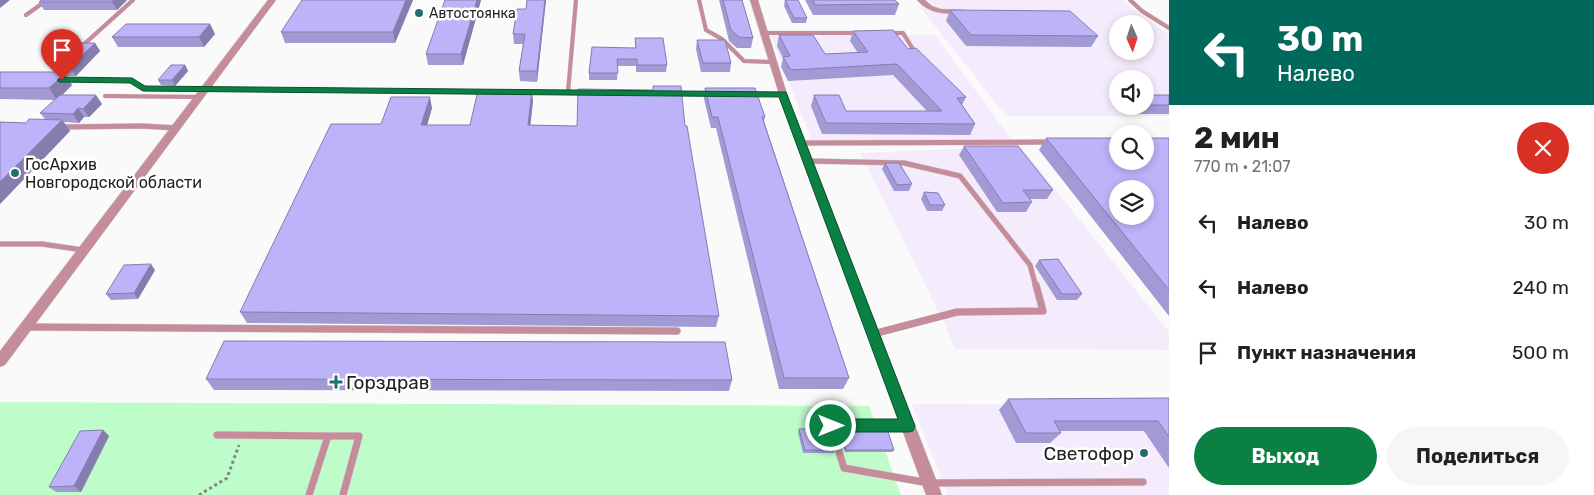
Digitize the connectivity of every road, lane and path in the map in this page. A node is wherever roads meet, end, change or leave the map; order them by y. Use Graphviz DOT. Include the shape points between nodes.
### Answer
graph roads {
  1 [pos="47,0"];
  2 [pos="133,0"];
  3 [pos="272,0"];
  4 [pos="576,0"];
  5 [pos="699,0"];
  6 [pos="754,0"];
  7 [pos="921,0"];
  8 [pos="1130,0"];
  9 [pos="977,12"];
  10 [pos="26,15"];
  11 [pos="1169,28"];
  12 [pos="762,33"];
  13 [pos="866,33"];
  14 [pos="884,33"];
  15 [pos="74,53"];
  16 [pos="918,57"];
  17 [pos="772,62"];
  18 [pos="54,80"];
  19 [pos="490,92"];
  20 [pos="519,92"];
  21 [pos="568,92"];
  22 [pos="588,92"];
  23 [pos="203,93"];
  24 [pos="666,93"];
  25 [pos="714,94"];
  26 [pos="744,94"];
  27 [pos="783,94"];
  28 [pos="106,96"];
  29 [pos="54,127"];
  30 [pos="177,128"];
  31 [pos="1058,142"];
  32 [pos="801,144"];
  33 [pos="808,161"];
  34 [pos="0,244"];
  35 [pos="83,250"];
  36 [pos="26,326"];
  37 [pos="677,331"];
  38 [pos="873,334"];
  39 [pos="0,361"];
  40 [pos="908,426"];
  41 [pos="216,435"];
  42 [pos="242,435"];
  43 [pos="328,436"];
  44 [pos="1143,482"];
  45 [pos="932,489"];
  46 [pos="199,495"];
  47 [pos="309,495"];
  48 [pos="344,495"];
  1 -- 10 [label="lane"];
  2 -- 15 [label="lane"];
  3 -- 23 [label="street"];
  4 -- 21 [label="lane"];
  5 -- 17 [label="lane" via="706,30 722,39 744,61"];
  6 -- 12 [label="street"];
  7 -- 9 [label="street" via="925,6 938,11"];
  8 -- 11 [label="lane"];
  12 -- 13 [label="lane"];
  12 -- 17 [label="street"];
  14 -- 16 [label="lane" via="903,33"];
  17 -- 27 [label="street"];
  18 -- 23 [label="lane" via="132,80 143,89"];
  19 -- 23 [label="lane"];
  20 -- 21 [label="lane"];
  21 -- 22 [label="lane"];
  23 -- 28 [label="lane"];
  23 -- 30 [label="street"];
  24 -- 25 [label="lane"];
  26 -- 27 [label="lane"];
  27 -- 32 [label="street"];
  29 -- 30 [label="lane"];
  30 -- 35 [label="street"];
  31 -- 32 [label="lane"];
  32 -- 33 [label="street"];
  33 -- 38 [label="street"];
  33 -- 38 [label="lane" via="904,163 960,176 1030,264 1043,311 957,312"];
  34 -- 35 [label="lane" via="42,244"];
  35 -- 36 [label="street"];
  36 -- 37 [label="lane"];
  36 -- 39 [label="street"];
  38 -- 40 [label="street"];
  40 -- 45 [label="street"];
  40 -- 45 [label="lane" via="831,426 844,468"];
  41 -- 42 [label="lane"];
  42 -- 43 [label="lane"];
  42 -- 46 [label="path" via="228,478"];
  43 -- 47 [label="lane"];
  43 -- 48 [label="lane" via="359,436"];
  44 -- 45 [label="lane"];
}
